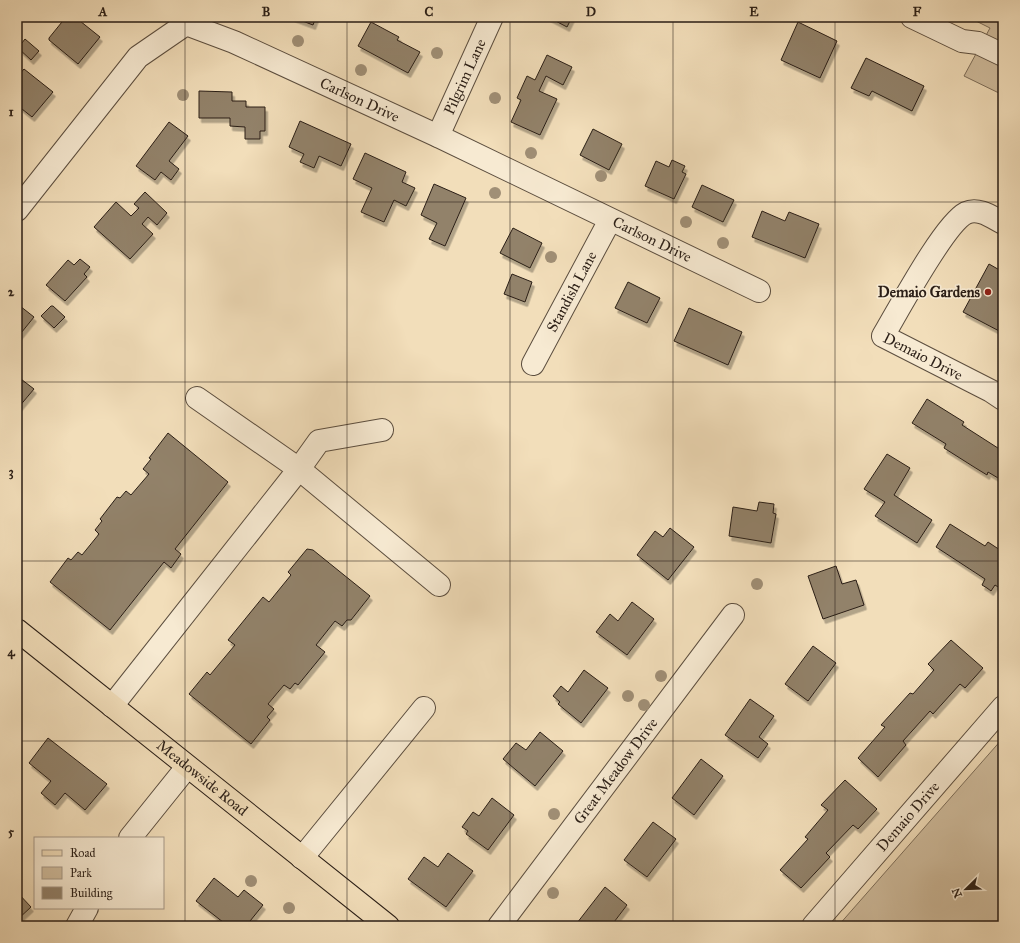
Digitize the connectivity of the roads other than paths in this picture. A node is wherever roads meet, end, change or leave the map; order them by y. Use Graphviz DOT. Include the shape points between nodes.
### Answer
graph roads {
  1 [pos="492,17"];
  2 [pos="912,17"];
  3 [pos="1003,55"];
  4 [pos="438,136"];
  5 [pos="17,210"];
  6 [pos="610,220"];
  7 [pos="1003,223"];
  8 [pos="759,291"];
  9 [pos="533,364"];
  10 [pos="197,398"];
  11 [pos="1003,399"];
  12 [pos="382,430"];
  13 [pos="299,469"];
  14 [pos="439,586"];
  15 [pos="733,615"];
  16 [pos="17,630"];
  17 [pos="112,706"];
  18 [pos="1003,707"];
  19 [pos="424,708"];
  20 [pos="187,767"];
  21 [pos="131,837"];
  22 [pos="302,858"];
  23 [pos="86,909"];
  24 [pos="77,926"];
  25 [pos="388,926"];
  26 [pos="499,926"];
  27 [pos="813,926"];
  1 -- 4 [label="street, Pilgrim Lane"];
  2 -- 3 [label="street" via="962,41 978,43"];
  4 -- 5 [label="street, Carlson Drive" via="234,42 186,24 138,57"];
  4 -- 6 [label="street, Carlson Drive"];
  6 -- 8 [label="street, Carlson Drive"];
  6 -- 9 [label="street, Standish Lane"];
  7 -- 11 [label="street, Demaio Drive" via="983,212 967,213 953,224 923,267 883,336 991,390"];
  10 -- 13 [label="street"];
  12 -- 13 [label="street" via="319,441"];
  13 -- 14 [label="street"];
  13 -- 17 [label="street"];
  15 -- 26 [label="street, Great Meadow Drive"];
  16 -- 17 [label="main road, Meadowside Road"];
  17 -- 20 [label="main road, Meadowside Road"];
  18 -- 27 [label="street, Demaio Drive"];
  19 -- 22 [label="street"];
  20 -- 21 [label="street"];
  20 -- 22 [label="main road, Meadowside Road"];
  22 -- 25 [label="main road, Meadowside Road"];
  23 -- 24 [label="street"];
}
